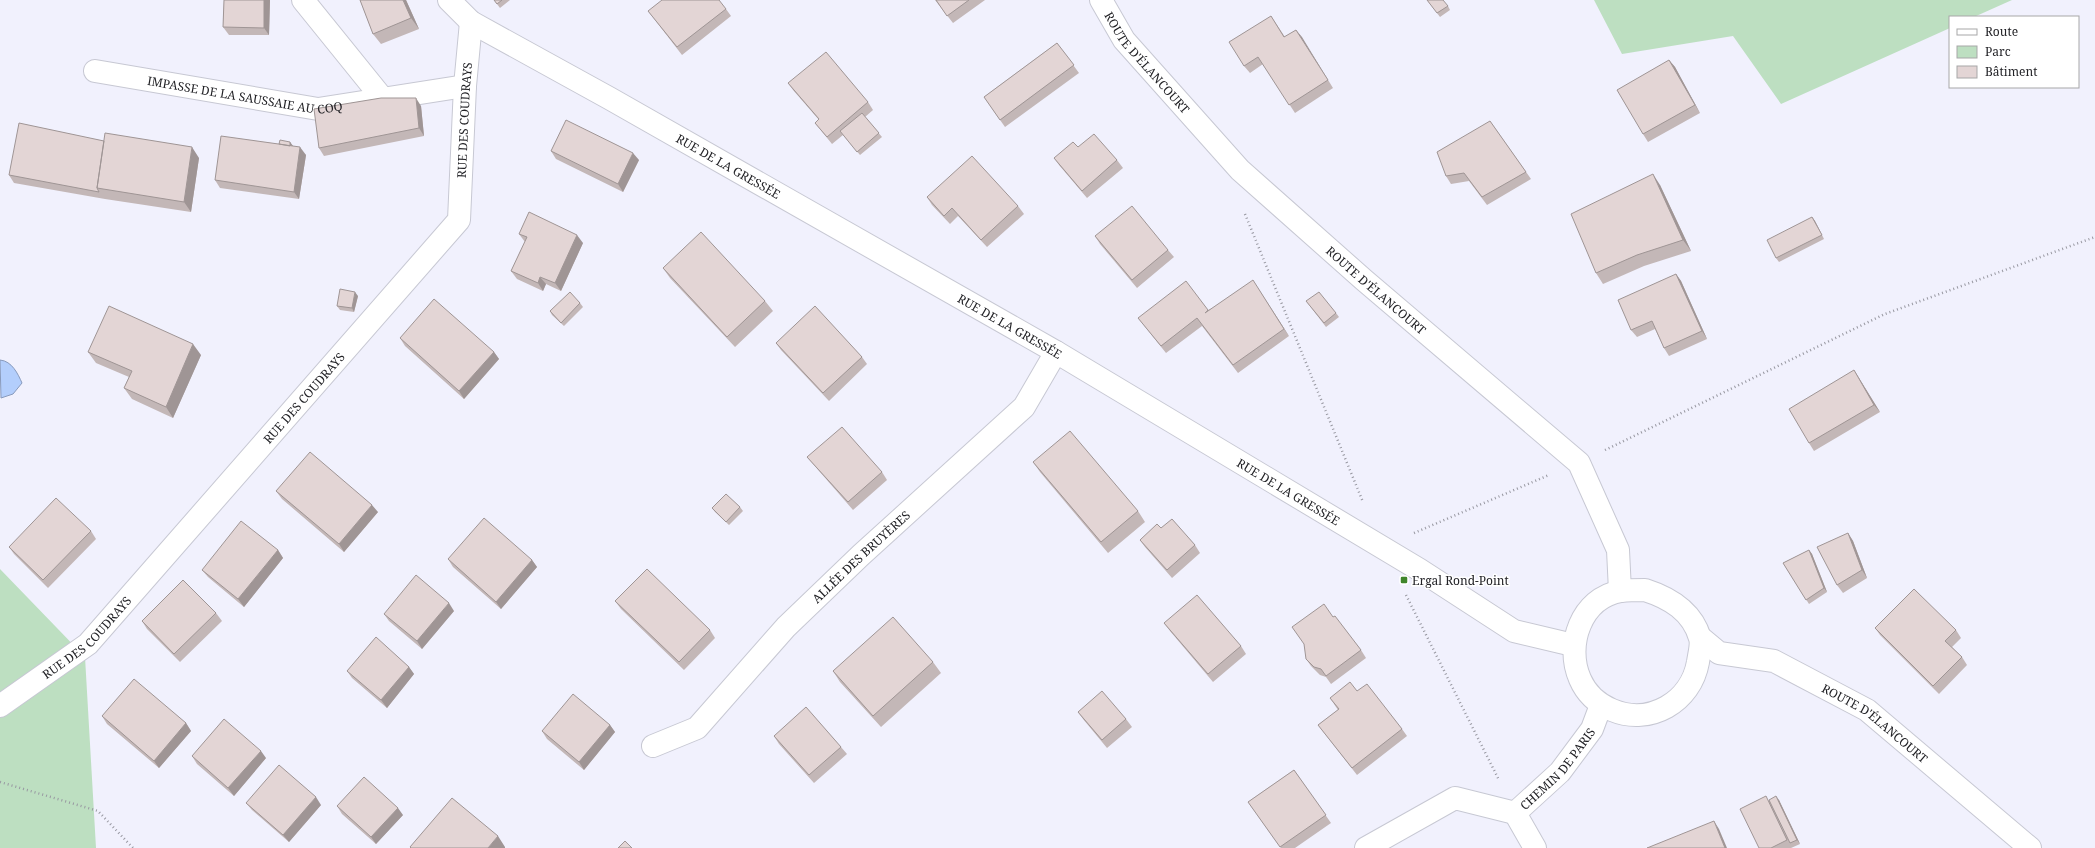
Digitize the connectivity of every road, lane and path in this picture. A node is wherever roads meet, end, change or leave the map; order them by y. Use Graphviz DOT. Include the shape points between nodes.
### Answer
graph roads {
  1 [pos="303,0"];
  2 [pos="449,0"];
  3 [pos="1101,0"];
  4 [pos="471,22"];
  5 [pos="95,72"];
  6 [pos="465,86"];
  7 [pos="384,99"];
  8 [pos="1240,170"];
  9 [pos="2095,237"];
  10 [pos="1056,352"];
  11 [pos="1579,462"];
  12 [pos="1363,503"];
  13 [pos="1381,546"];
  14 [pos="1402,588"];
  15 [pos="1620,591"];
  16 [pos="1701,638"];
  17 [pos="1573,645"];
  18 [pos="1601,705"];
  19 [pos="0,706"];
  20 [pos="653,746"];
  21 [pos="0,782"];
  22 [pos="1515,813"];
  23 [pos="133,848"];
  24 [pos="1366,848"];
  25 [pos="1535,848"];
  26 [pos="2030,848"];
  1 -- 7 [label="street"];
  2 -- 4 [label="street, RUE DE LA GRESSÉE"];
  3 -- 8 [label="street, ROUTE D'ÉLANCOURT" via="1124,40"];
  4 -- 6 [label="street, RUE DES COUDRAYS"];
  4 -- 10 [label="street, RUE DE LA GRESSÉE"];
  5 -- 7 [label="street, IMPASSE DE LA SAUSSAIE AU COQ" via="318,109"];
  6 -- 7 [label="street, IMPASSE DE LA SAUSSAIE AU COQ"];
  6 -- 19 [label="street, RUE DES COUDRAYS" via="458,220 88,644"];
  8 -- 11 [label="street, ROUTE D'ÉLANCOURT" via="1364,280"];
  8 -- 12 [label="path" via="1244,210"];
  9 -- 11 [label="path" via="1885,314"];
  10 -- 13 [label="street, RUE DE LA GRESSÉE"];
  10 -- 20 [label="street, ALLÉE DES BRUYÈRES" via="1024,407 786,627 697,728"];
  11 -- 13 [label="path"];
  11 -- 15 [label="street, ROUTE D'ÉLANCOURT" via="1618,550"];
  13 -- 17 [label="street, RUE DE LA GRESSÉE" via="1514,631"];
  14 -- 22 [label="path"];
  15 -- 16 [label="street" via="1645,590 1666,596 1677,604"];
  15 -- 17 [label="street" via="1601,600 1586,614 1576,632"];
  16 -- 18 [label="street" via="1696,675 1679,700 1659,712 1645,716 1622,714"];
  16 -- 26 [label="street, ROUTE D'ÉLANCOURT" via="1719,653 1774,661 1867,710"];
  17 -- 18 [label="street" via="1574,667 1583,687"];
  18 -- 22 [label="street, CHEMIN DE PARIS" via="1592,729 1560,772"];
  21 -- 23 [label="path" via="98,811"];
  22 -- 24 [label="street" via="1455,798"];
  22 -- 25 [label="street, CHEMIN DE PARIS"];
}
